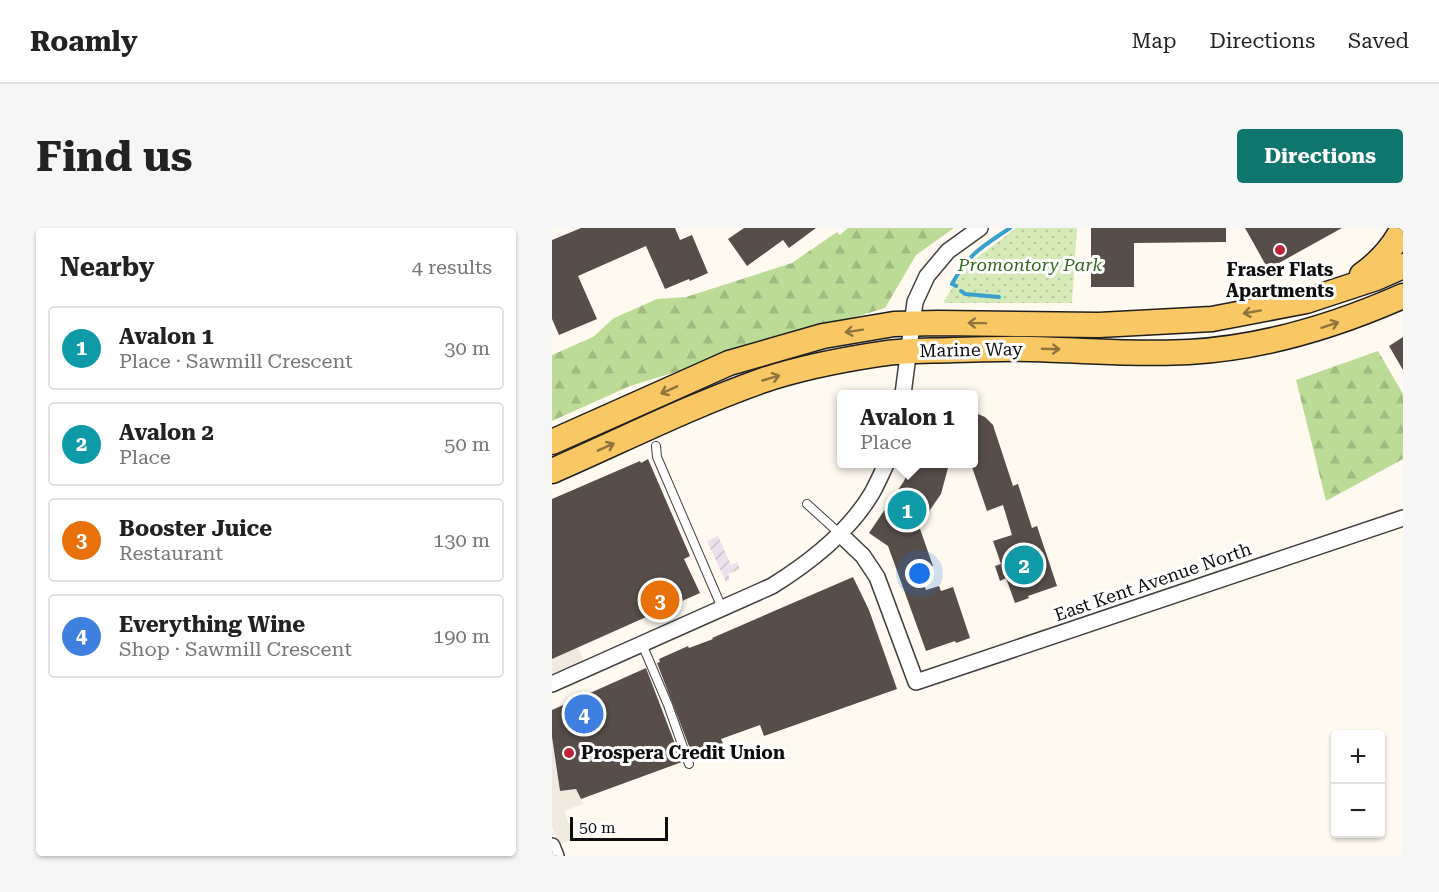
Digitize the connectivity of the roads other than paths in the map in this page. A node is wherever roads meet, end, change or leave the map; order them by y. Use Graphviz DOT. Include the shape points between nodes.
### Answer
graph roads {
  1 [pos="980,228"];
  2 [pos="1403,228"];
  3 [pos="1403,266"];
  4 [pos="1348,285"];
  5 [pos="1403,296"];
  6 [pos="912,323"];
  7 [pos="909,352"];
  8 [pos="904,390"];
  9 [pos="552,442"];
  10 [pos="656,446"];
  11 [pos="884,468"];
  12 [pos="552,471"];
  13 [pos="807,504"];
  14 [pos="1403,518"];
  15 [pos="839,533"];
  16 [pos="722,608"];
  17 [pos="642,644"];
  18 [pos="552,684"];
  19 [pos="689,764"];
  20 [pos="552,846"];
  21 [pos="556,856"];
  1 -- 6 [label="street" via="948,251 927,276 915,302"];
  2 -- 4 [label="main road" via="1377,264"];
  3 -- 4 [label="main road, Marine Way"];
  4 -- 6 [label="main road, Marine Way, one-way" via="1306,301 1212,319 1099,325"];
  7 -- 5 [label="main road, Marine Way, one-way" via="1191,352 1274,340 1364,313"];
  6 -- 7 [label="street"];
  6 -- 9 [label="main road, Marine Way, one-way" via="824,336 729,363"];
  7 -- 8 [label="street"];
  12 -- 7 [label="main road, Marine Way, one-way" via="762,381 809,367"];
  10 -- 16 [label="lane" via="657,457"];
  11 -- 15 [label="street" via="871,495"];
  13 -- 15 [label="lane"];
  14 -- 15 [label="street, East Kent Avenue North" via="916,682 877,577 863,556"];
  15 -- 16 [label="street" via="794,573"];
  16 -- 17 [label="street"];
  17 -- 18 [label="street"];
  17 -- 19 [label="lane"];
  20 -- 21 [label="street"];
}
